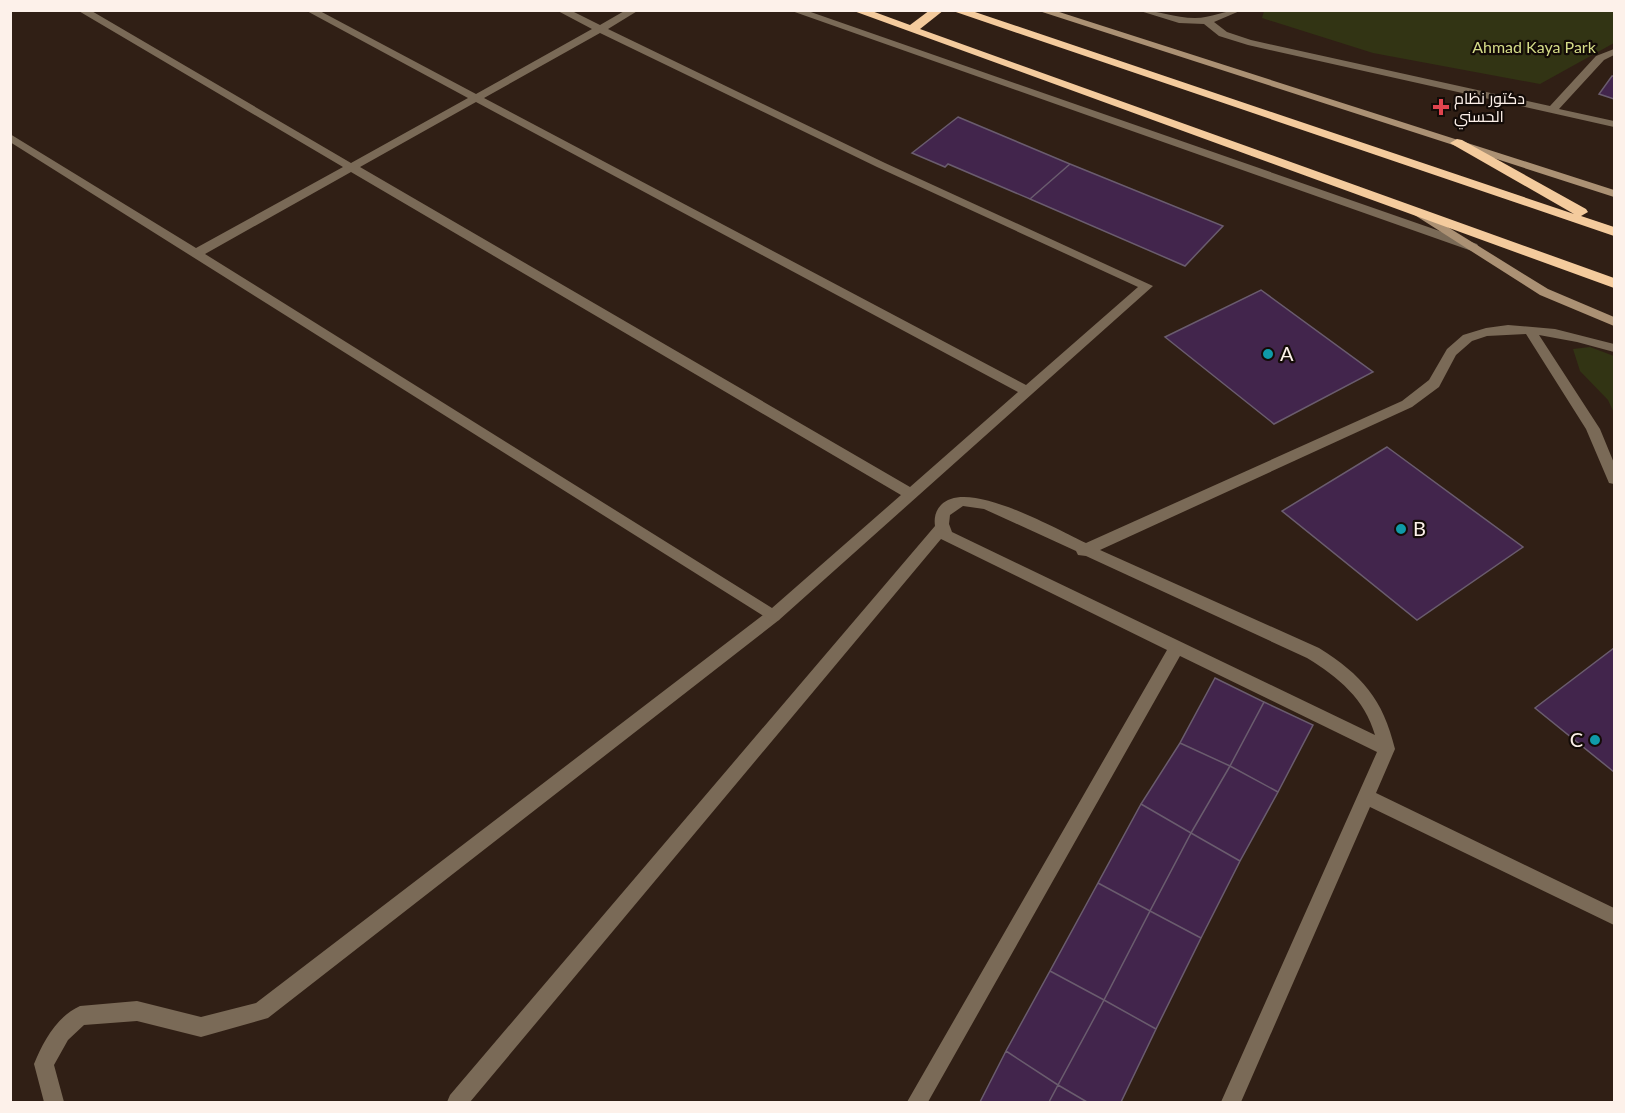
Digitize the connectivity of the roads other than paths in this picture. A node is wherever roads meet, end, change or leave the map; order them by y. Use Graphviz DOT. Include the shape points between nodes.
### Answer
graph roads {
  1 [pos="82,10"];
  2 [pos="310,10"];
  3 [pos="561,10"];
  4 [pos="634,10"];
  5 [pos="794,10"];
  6 [pos="857,10"];
  7 [pos="938,10"];
  8 [pos="956,10"];
  9 [pos="1041,10"];
  10 [pos="1142,10"];
  11 [pos="1237,10"];
  12 [pos="1208,22"];
  13 [pos="601,29"];
  14 [pos="912,29"];
  15 [pos="1614,52"];
  16 [pos="475,98"];
  17 [pos="1553,110"];
  18 [pos="1614,124"];
  19 [pos="10,137"];
  20 [pos="1457,143"];
  21 [pos="350,167"];
  22 [pos="1614,194"];
  23 [pos="1412,209"];
  24 [pos="1614,231"];
  25 [pos="1473,247"];
  26 [pos="197,253"];
  27 [pos="1614,283"];
  28 [pos="1614,322"];
  29 [pos="1530,331"];
  30 [pos="1614,348"];
  31 [pos="1027,391"];
  32 [pos="1614,479"];
  33 [pos="910,494"];
  34 [pos="941,529"];
  35 [pos="1083,550"];
  36 [pos="773,615"];
  37 [pos="1176,648"];
  38 [pos="1387,749"];
  39 [pos="1366,796"];
  40 [pos="1614,917"];
  41 [pos="54,1102"];
  42 [pos="457,1102"];
  43 [pos="917,1102"];
  44 [pos="1231,1102"];
  1 -- 21 [label="street"];
  2 -- 16 [label="street"];
  3 -- 13 [label="street"];
  4 -- 13 [label="street"];
  5 -- 25 [label="street"];
  6 -- 14 [label="highway"];
  7 -- 14 [label="highway"];
  8 -- 24 [label="highway"];
  9 -- 20 [label="main road"];
  10 -- 12 [label="street" via="1170,19"];
  11 -- 12 [label="street"];
  12 -- 17 [label="street" via="1223,34 1248,42"];
  13 -- 16 [label="street"];
  13 -- 31 [label="street" via="881,165 1147,286"];
  14 -- 23 [label="highway"];
  15 -- 17 [label="street" via="1600,58"];
  16 -- 21 [label="street"];
  16 -- 31 [label="street"];
  17 -- 18 [label="street"];
  19 -- 26 [label="street"];
  20 -- 22 [label="main road"];
  20 -- 24 [label="highway"];
  21 -- 26 [label="street"];
  21 -- 33 [label="street"];
  23 -- 25 [label="main road"];
  23 -- 27 [label="highway"];
  25 -- 28 [label="main road" via="1544,292"];
  26 -- 36 [label="street"];
  29 -- 30 [label="street" via="1566,335"];
  29 -- 32 [label="street" via="1588,420"];
  29 -- 35 [label="street" via="1485,331 1468,338 1454,348 1433,385 1407,404"];
  31 -- 33 [label="street"];
  33 -- 36 [label="street"];
  34 -- 35 [label="street" via="942,514 953,504 976,501"];
  34 -- 37 [label="street" via="947,536"];
  34 -- 42 [label="street"];
  35 -- 38 [label="street" via="1313,653 1336,667 1372,705 1383,726"];
  36 -- 41 [label="street" via="261,1011 201,1027 137,1011 80,1016 62,1033 44,1064"];
  37 -- 38 [label="street"];
  37 -- 43 [label="street"];
  38 -- 39 [label="street"];
  39 -- 40 [label="street"];
  39 -- 44 [label="street"];
}
